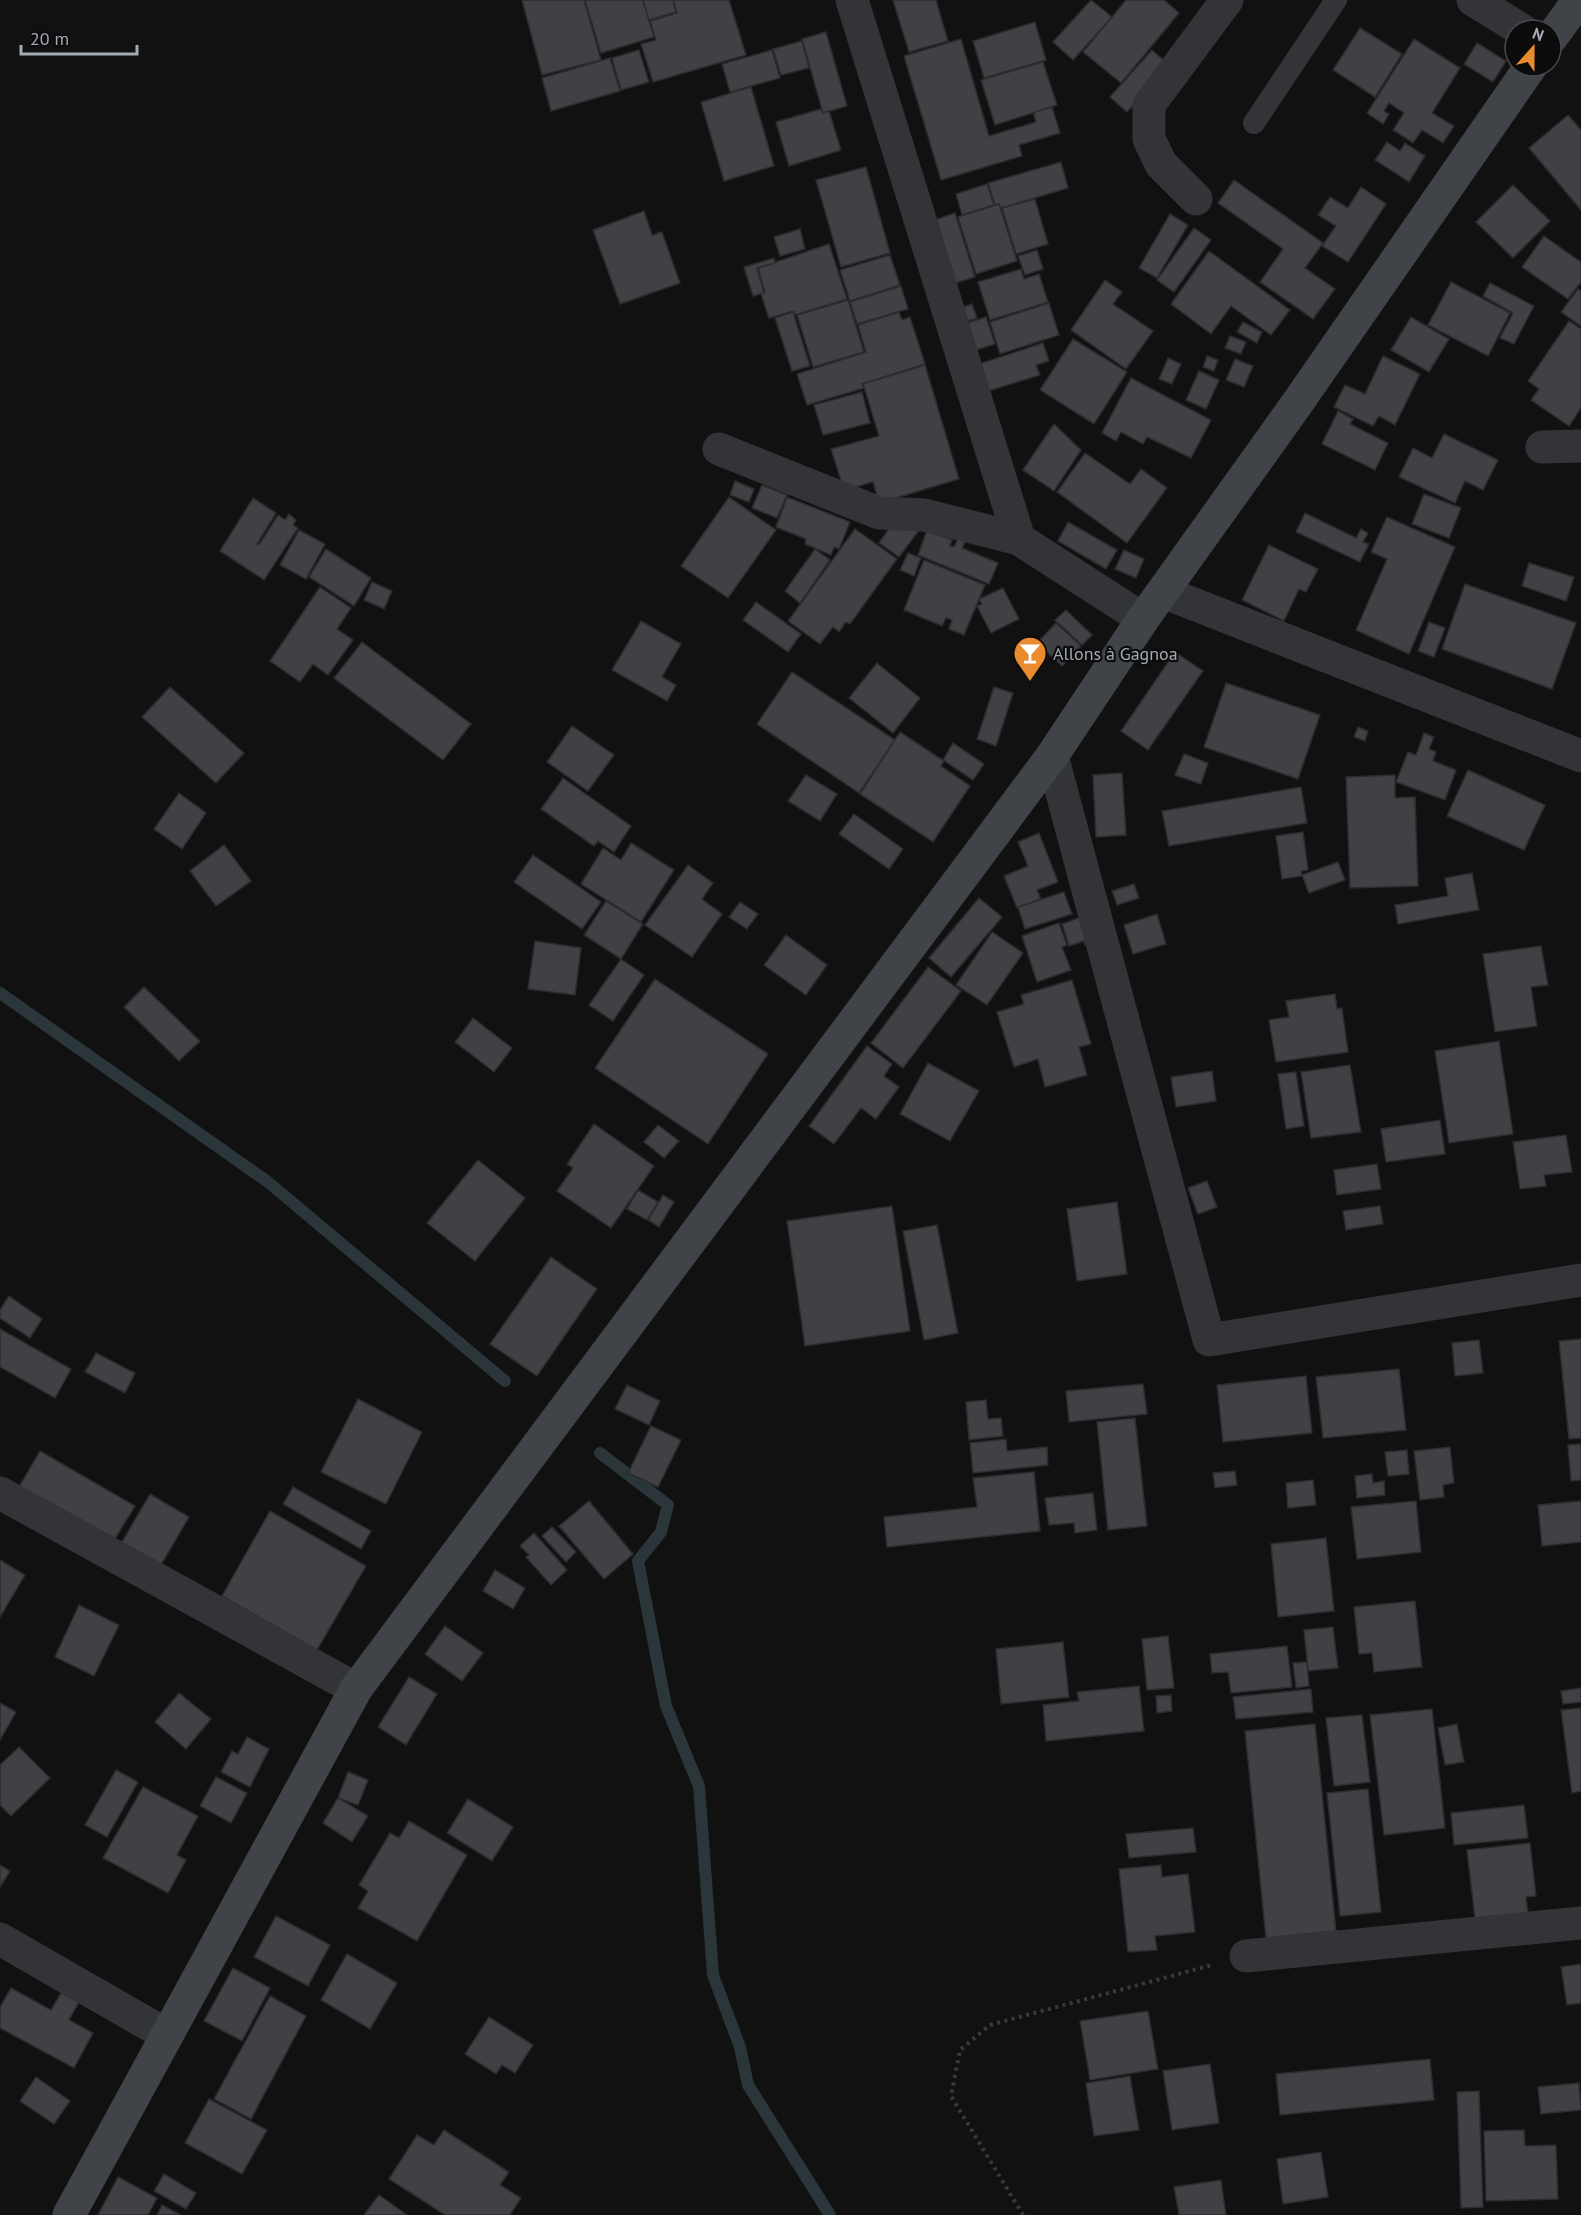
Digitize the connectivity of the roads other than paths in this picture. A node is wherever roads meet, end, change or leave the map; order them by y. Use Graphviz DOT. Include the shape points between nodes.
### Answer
graph roads {
  1 [pos="852,0"];
  2 [pos="1227,0"];
  3 [pos="1336,0"];
  4 [pos="1473,0"];
  5 [pos="1579,0"];
  6 [pos="1503,18"];
  7 [pos="1563,22"];
  8 [pos="1523,78"];
  9 [pos="1254,123"];
  10 [pos="1196,199"];
  11 [pos="1581,446"];
  12 [pos="1542,447"];
  13 [pos="719,450"];
  14 [pos="1019,539"];
  15 [pos="1163,592"];
  16 [pos="1143,619"];
  17 [pos="1052,756"];
  18 [pos="1581,756"];
  19 [pos="1581,1280"];
  20 [pos="0,1492"];
  21 [pos="356,1689"];
  22 [pos="1581,1923"];
  23 [pos="0,1939"];
  24 [pos="1246,1956"];
  25 [pos="167,2036"];
  26 [pos="69,2215"];
  1 -- 14 [label="street"];
  2 -- 10 [label="street" via="1149,105 1149,139 1161,164"];
  3 -- 9 [label="lane"];
  4 -- 6 [label="street"];
  5 -- 7 [label="street"];
  8 -- 15 [label="street"];
  11 -- 12 [label="street"];
  13 -- 14 [label="street" via="879,513 924,515"];
  14 -- 16 [label="street"];
  15 -- 16 [label="street"];
  15 -- 18 [label="street"];
  16 -- 17 [label="street"];
  17 -- 19 [label="street" via="1209,1340"];
  17 -- 21 [label="street"];
  20 -- 21 [label="street"];
  21 -- 25 [label="street"];
  22 -- 24 [label="street"];
  23 -- 25 [label="street"];
  25 -- 26 [label="street"];
}
